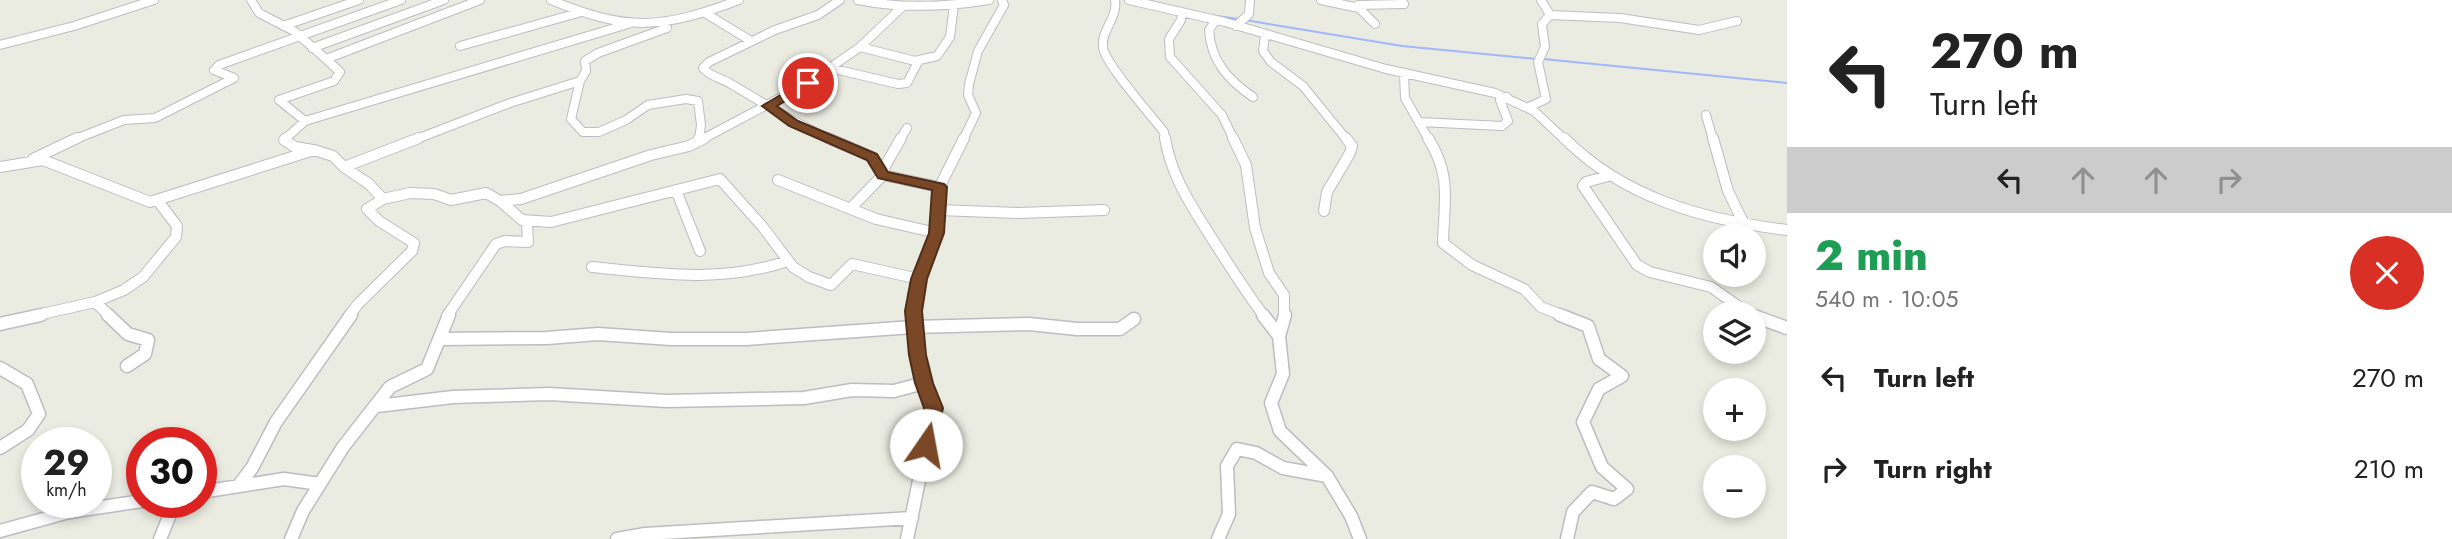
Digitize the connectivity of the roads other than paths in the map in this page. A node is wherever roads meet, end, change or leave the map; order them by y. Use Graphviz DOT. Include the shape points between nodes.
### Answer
graph roads {
  1 [pos="154,0"];
  2 [pos="251,0"];
  3 [pos="359,0"];
  4 [pos="401,0"];
  5 [pos="444,0"];
  6 [pos="480,0"];
  7 [pos="551,0"];
  8 [pos="739,0"];
  9 [pos="840,0"];
  10 [pos="858,0"];
  11 [pos="989,0"];
  12 [pos="1002,0"];
  13 [pos="1115,0"];
  14 [pos="1129,0"];
  15 [pos="1250,0"];
  16 [pos="1321,0"];
  17 [pos="1401,0"];
  18 [pos="1541,0"];
  19 [pos="954,5"];
  20 [pos="1358,5"];
  21 [pos="902,7"];
  22 [pos="579,13"];
  23 [pos="705,13"];
  24 [pos="1182,13"];
  25 [pos="1549,15"];
  26 [pos="1216,20"];
  27 [pos="1737,20"];
  28 [pos="662,23"];
  29 [pos="628,24"];
  30 [pos="1376,24"];
  31 [pos="284,26"];
  32 [pos="1237,26"];
  33 [pos="1265,35"];
  34 [pos="299,36"];
  35 [pos="751,41"];
  36 [pos="0,45"];
  37 [pos="460,46"];
  38 [pos="860,47"];
  39 [pos="312,48"];
  40 [pos="326,59"];
  41 [pos="919,60"];
  42 [pos="830,68"];
  43 [pos="1404,73"];
  44 [pos="580,81"];
  45 [pos="1253,97"];
  46 [pos="1507,97"];
  47 [pos="768,106"];
  48 [pos="1529,107"];
  49 [pos="1706,115"];
  50 [pos="305,121"];
  51 [pos="1419,122"];
  52 [pos="907,128"];
  53 [pos="699,141"];
  54 [pos="314,150"];
  55 [pos="27,161"];
  56 [pos="0,167"];
  57 [pos="344,167"];
  58 [pos="883,175"];
  59 [pos="1608,176"];
  60 [pos="778,180"];
  61 [pos="939,187"];
  62 [pos="676,190"];
  63 [pos="383,199"];
  64 [pos="158,201"];
  65 [pos="500,201"];
  66 [pos="851,208"];
  67 [pos="939,210"];
  68 [pos="1104,210"];
  69 [pos="1324,211"];
  70 [pos="527,223"];
  71 [pos="1744,224"];
  72 [pos="1766,227"];
  73 [pos="1787,230"];
  74 [pos="937,233"];
  75 [pos="699,251"];
  76 [pos="788,261"];
  77 [pos="592,267"];
  78 [pos="919,279"];
  79 [pos="1729,301"];
  80 [pos="95,302"];
  81 [pos="1134,319"];
  82 [pos="1766,320"];
  83 [pos="0,324"];
  84 [pos="913,327"];
  85 [pos="1787,328"];
  86 [pos="1279,336"];
  87 [pos="441,339"];
  88 [pos="127,366"];
  89 [pos="0,368"];
  90 [pos="924,383"];
  91 [pos="377,406"];
  92 [pos="0,447"];
  93 [pos="1327,476"];
  94 [pos="320,484"];
  95 [pos="239,485"];
  96 [pos="217,489"];
  97 [pos="126,503"];
  98 [pos="169,518"];
  99 [pos="912,518"];
  100 [pos="0,531"];
  101 [pos="160,539"];
  102 [pos="291,539"];
  103 [pos="617,539"];
  104 [pos="907,539"];
  105 [pos="1218,539"];
  106 [pos="1360,539"];
  107 [pos="1567,539"];
  1 -- 36 [label="street"];
  2 -- 31 [label="street" via="259,13"];
  3 -- 31 [label="street"];
  4 -- 34 [label="street"];
  5 -- 39 [label="street"];
  6 -- 40 [label="street"];
  7 -- 22 [label="street"];
  8 -- 23 [label="street"];
  9 -- 35 [label="street" via="818,15"];
  10 -- 21 [label="street"];
  11 -- 19 [label="street"];
  12 -- 61 [label="street" via="1004,5 978,51 969,84 968,95 976,113"];
  13 -- 86 [label="street" via="1116,14 1101,38 1101,48 1164,132 1187,202 1236,280"];
  14 -- 24 [label="street"];
  15 -- 32 [label="street" via="1249,14"];
  16 -- 20 [label="street"];
  17 -- 20 [label="street" via="1404,4"];
  18 -- 25 [label="street"];
  19 -- 21 [label="street"];
  19 -- 41 [label="street" via="954,23 944,49 937,56"];
  20 -- 30 [label="street"];
  21 -- 38 [label="street"];
  22 -- 29 [label="street"];
  22 -- 37 [label="street"];
  23 -- 28 [label="street"];
  23 -- 35 [label="street"];
  24 -- 26 [label="street"];
  24 -- 86 [label="street" via="1169,39 1170,57 1222,115 1246,165 1255,228 1269,273 1284,295 1286,310"];
  25 -- 27 [label="street" via="1620,18 1699,30"];
  25 -- 48 [label="street" via="1542,24 1546,40 1538,62 1546,99"];
  26 -- 32 [label="street"];
  26 -- 45 [label="street" via="1209,30 1212,57"];
  28 -- 29 [label="street"];
  28 -- 44 [label="street" via="667,28 585,61"];
  29 -- 50 [label="street"];
  31 -- 34 [label="street"];
  32 -- 33 [label="street"];
  33 -- 43 [label="street"];
  33 -- 69 [label="street" via="1263,51 1271,62 1303,86 1352,146 1335,173"];
  34 -- 39 [label="street"];
  34 -- 55 [label="street" via="215,67 234,78 155,118 98,128"];
  35 -- 47 [label="street" via="703,68"];
  38 -- 41 [label="street"];
  38 -- 42 [label="street"];
  39 -- 40 [label="street"];
  40 -- 50 [label="street" via="340,72 334,81 279,100"];
  41 -- 42 [label="street" via="907,83 898,84"];
  42 -- 47 [label="street"];
  43 -- 46 [label="street"];
  43 -- 51 [label="street" via="1408,107"];
  44 -- 53 [label="street" via="571,119 583,132 599,132 648,105 686,99 698,101"];
  44 -- 57 [label="street"];
  46 -- 48 [label="street"];
  46 -- 51 [label="street" via="1500,100 1508,121 1502,126"];
  47 -- 53 [label="street"];
  47 -- 58 [label="street" via="793,123 872,157"];
  48 -- 59 [label="street"];
  49 -- 71 [label="street" via="1728,191"];
  50 -- 54 [label="street" via="284,140"];
  51 -- 107 [label="street" via="1443,167 1447,195 1443,243 1472,265 1524,289 1541,307 1588,326 1599,359 1622,376 1598,389 1583,422 1602,467 1627,489 1614,499 1592,492 1573,512"];
  52 -- 58 [label="street"];
  53 -- 65 [label="street" via="521,199"];
  54 -- 57 [label="street" via="333,156"];
  54 -- 64 [label="street"];
  55 -- 56 [label="street"];
  55 -- 64 [label="street" via="41,159 134,199"];
  57 -- 63 [label="street"];
  58 -- 61 [label="street"];
  58 -- 66 [label="street"];
  59 -- 71 [label="street" via="1674,205"];
  59 -- 79 [label="street" via="1586,181 1583,187 1637,265 1703,284"];
  60 -- 66 [label="street"];
  61 -- 67 [label="street"];
  62 -- 70 [label="street" via="551,222"];
  62 -- 75 [label="street"];
  62 -- 76 [label="street" via="720,179"];
  63 -- 65 [label="street" via="410,193 451,200 486,193"];
  63 -- 95 [label="street" via="367,209 414,243 412,251 358,304 276,422"];
  64 -- 80 [label="street" via="177,226 176,237 135,284"];
  65 -- 70 [label="street"];
  66 -- 74 [label="street" via="887,224"];
  67 -- 68 [label="street"];
  67 -- 74 [label="street"];
  70 -- 87 [label="street" via="528,242 496,244 446,320"];
  72 -- 73 [label="street"];
  74 -- 78 [label="street"];
  76 -- 77 [label="street" via="757,271 688,277"];
  76 -- 78 [label="street" via="808,277 831,285 852,264"];
  78 -- 84 [label="street"];
  80 -- 83 [label="street"];
  80 -- 88 [label="street" via="128,334 148,340 145,355"];
  81 -- 84 [label="street" via="1119,329 1029,324"];
  82 -- 85 [label="street"];
  84 -- 87 [label="street" via="746,338 598,334"];
  84 -- 90 [label="street"];
  86 -- 93 [label="street" via="1283,374 1271,403 1280,430"];
  87 -- 91 [label="street" via="427,369 390,387"];
  89 -- 92 [label="street" via="27,384 38,414 28,430"];
  90 -- 91 [label="street" via="894,391 852,390 804,398 667,401 549,394 453,397"];
  90 -- 99 [label="street" via="934,408"];
  91 -- 94 [label="street"];
  93 -- 105 [label="street" via="1300,473 1275,465 1254,450 1237,449 1227,466 1229,514"];
  93 -- 106 [label="street"];
  94 -- 95 [label="street" via="284,479"];
  94 -- 102 [label="street"];
  95 -- 96 [label="street"];
  97 -- 100 [label="street"];
  98 -- 101 [label="street"];
  99 -- 103 [label="street"];
  99 -- 104 [label="street"];
}
